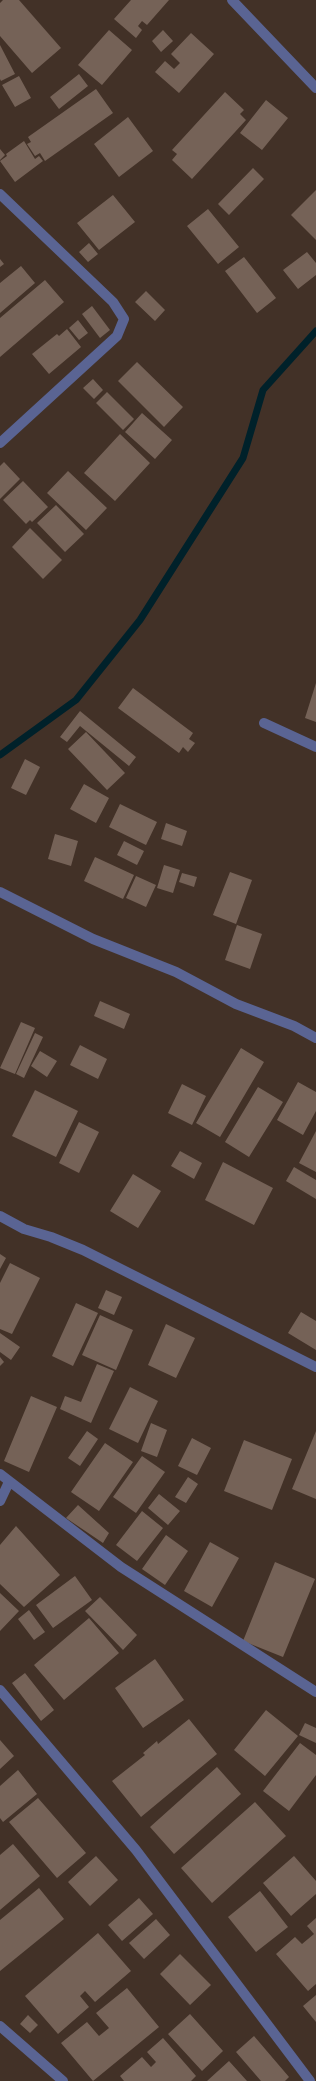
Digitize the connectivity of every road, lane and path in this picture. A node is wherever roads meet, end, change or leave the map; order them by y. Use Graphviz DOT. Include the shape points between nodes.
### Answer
graph roads {
  1 [pos="232,0"];
  2 [pos="316,88"];
  3 [pos="0,194"];
  4 [pos="0,443"];
  5 [pos="264,723"];
  6 [pos="316,748"];
  7 [pos="0,892"];
  8 [pos="316,1038"];
  9 [pos="0,1216"];
  10 [pos="316,1368"];
  11 [pos="0,1474"];
  12 [pos="9,1482"];
  13 [pos="0,1501"];
  14 [pos="0,1690"];
  15 [pos="316,1692"];
  16 [pos="0,2026"];
  17 [pos="63,2081"];
  18 [pos="310,2081"];
  1 -- 2 [label="street"];
  3 -- 4 [label="street" via="113,302 124,319 117,336"];
  5 -- 6 [label="street"];
  7 -- 8 [label="street" via="93,939 176,972 236,1004 294,1026"];
  9 -- 10 [label="street" via="24,1229 84,1250"];
  11 -- 12 [label="street"];
  12 -- 13 [label="street"];
  12 -- 15 [label="street" via="121,1567"];
  14 -- 18 [label="street" via="136,1850"];
  16 -- 17 [label="street"];
}
